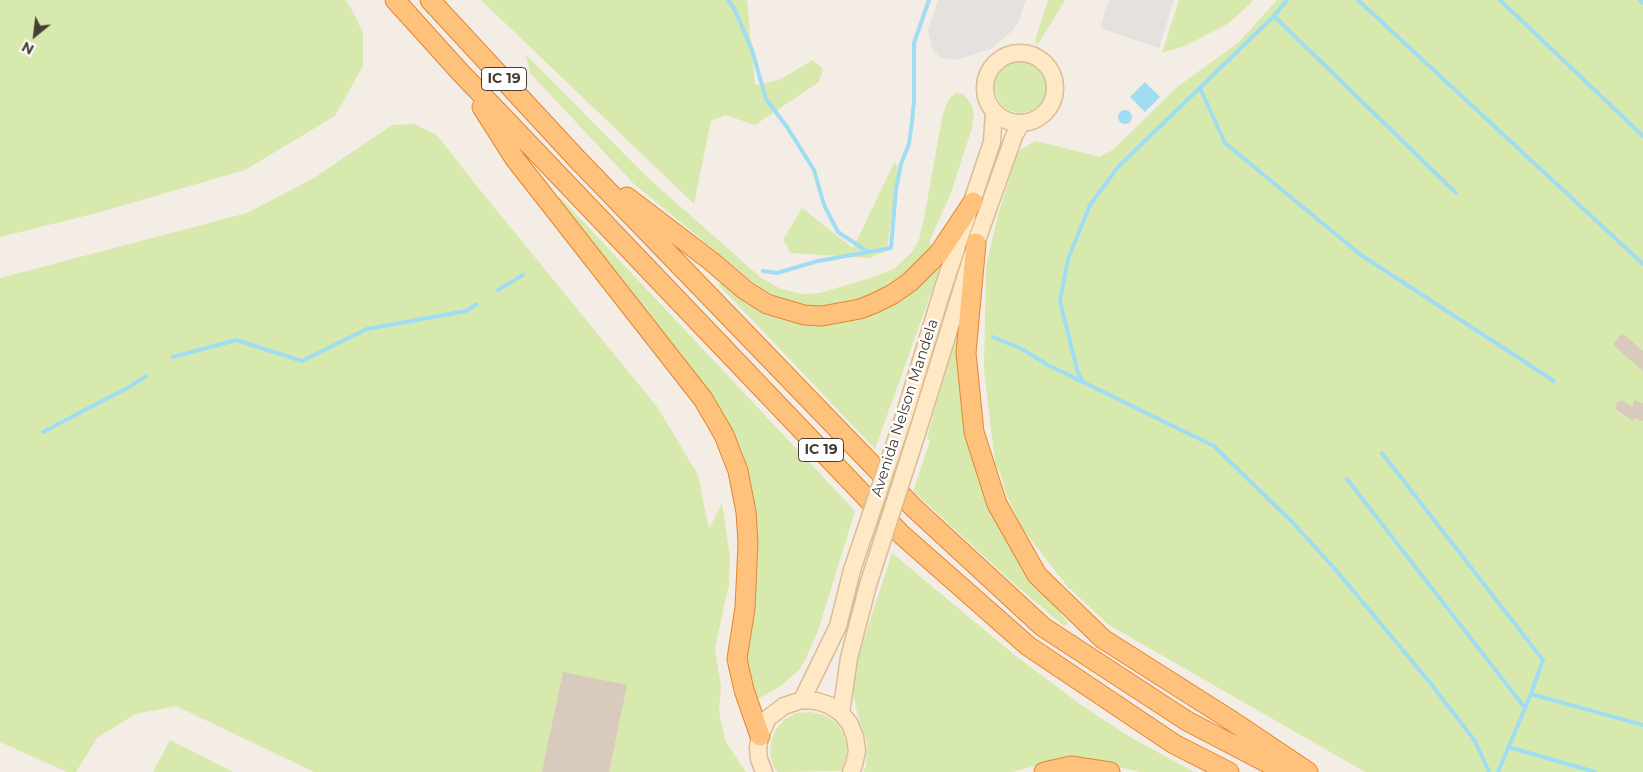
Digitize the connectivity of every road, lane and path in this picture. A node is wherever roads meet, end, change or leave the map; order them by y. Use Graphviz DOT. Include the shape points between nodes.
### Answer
graph roads {
  1 [pos="395,0"];
  2 [pos="430,0"];
  3 [pos="460,72"];
  4 [pos="994,112"];
  5 [pos="1021,124"];
  6 [pos="577,159"];
  7 [pos="973,202"];
  8 [pos="976,244"];
  9 [pos="802,700"];
  10 [pos="841,713"];
  11 [pos="760,736"];
  12 [pos="764,772"];
  13 [pos="850,772"];
  14 [pos="1044,772"];
  15 [pos="1110,772"];
  16 [pos="1229,772"];
  17 [pos="1285,772"];
  18 [pos="1308,772"];
  1 -- 3 [label="highway, IC 19"];
  2 -- 6 [label="highway, IC 19"];
  3 -- 11 [label="highway" via="515,159 703,399 724,436 738,471 748,543 745,608 737,659"];
  3 -- 16 [label="highway, IC 19" via="902,536 1028,646 1174,744"];
  4 -- 5 [label="main road" via="1002,119"];
  4 -- 5 [label="main road" via="988,105 984,89 986,76 993,64 1015,52 1030,54 1050,70 1055,94 1051,105 1038,118"];
  4 -- 7 [label="main road, Avenida Nelson Mandela" via="992,142"];
  5 -- 8 [label="main road, Avenida Nelson Mandela"];
  6 -- 7 [label="highway" via="745,290 767,304 804,315 822,316 860,309 893,294 939,253"];
  6 -- 17 [label="highway, IC 19" via="914,508 1043,627 1187,721"];
  7 -- 9 [label="main road, Avenida Nelson Mandela, bridge" via="852,570 838,626"];
  8 -- 10 [label="main road, Avenida Nelson Mandela, bridge" via="868,585 849,658"];
  8 -- 18 [label="highway" via="966,353 974,432 997,504 1037,574 1103,639"];
  9 -- 10 [label="main road" via="816,700"];
  9 -- 11 [label="main road" via="784,706 768,718"];
  10 -- 13 [label="main road" via="855,737 857,751"];
  11 -- 12 [label="main road" via="759,759"];
  14 -- 15 [label="highway" via="1071,766"];
}
